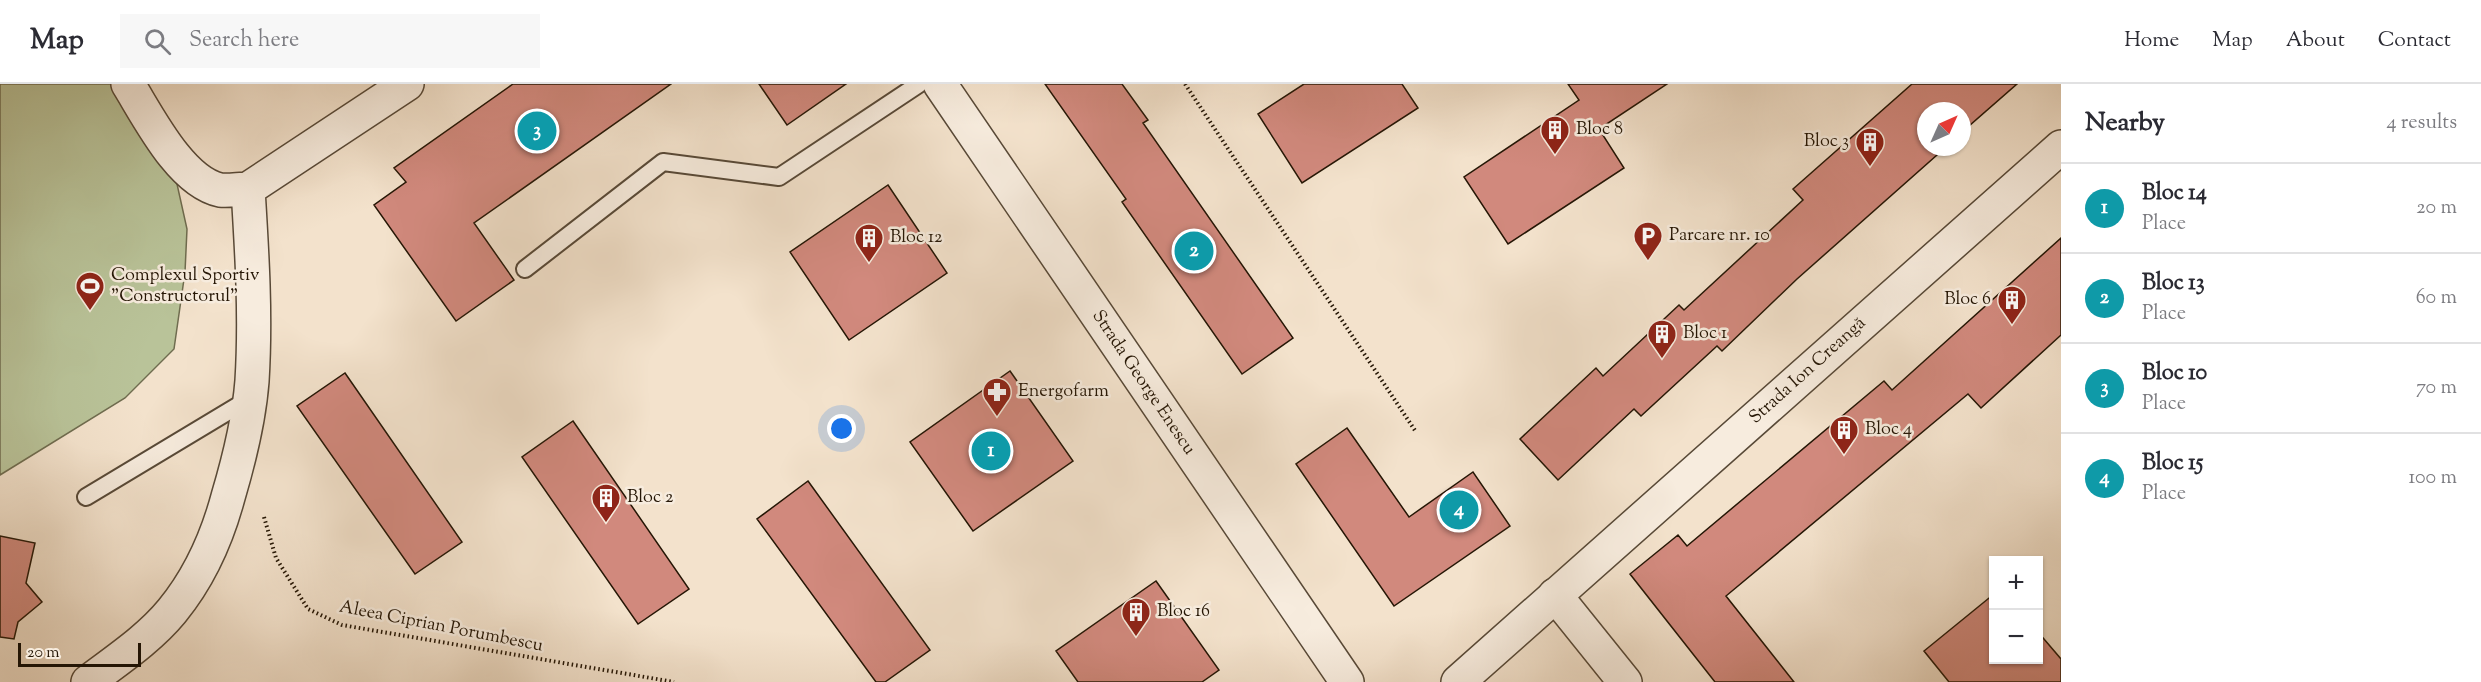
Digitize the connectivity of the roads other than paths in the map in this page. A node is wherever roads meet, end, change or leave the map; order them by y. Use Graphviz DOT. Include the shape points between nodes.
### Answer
graph roads {
  1 [pos="128,84"];
  2 [pos="407,84"];
  3 [pos="919,84"];
  4 [pos="940,84"];
  5 [pos="2061,147"];
  6 [pos="248,189"];
  7 [pos="525,269"];
  8 [pos="249,399"];
  9 [pos="86,497"];
  10 [pos="1555,595"];
  11 [pos="88,682"];
  12 [pos="1347,682"];
  13 [pos="1458,682"];
  14 [pos="1625,682"];
  1 -- 6 [label="street" via="167,146 188,171 221,190"];
  2 -- 6 [label="street"];
  3 -- 7 [label="lane" via="779,177 663,162"];
  4 -- 12 [label="street, Strada George Enescu"];
  5 -- 10 [label="street, Strada Ion Creangă"];
  6 -- 8 [label="street" via="254,289"];
  8 -- 9 [label="lane"];
  8 -- 11 [label="street" via="234,480 221,523 199,571 172,612"];
  10 -- 13 [label="street, Strada Ion Creangă"];
  10 -- 14 [label="street"];
}
